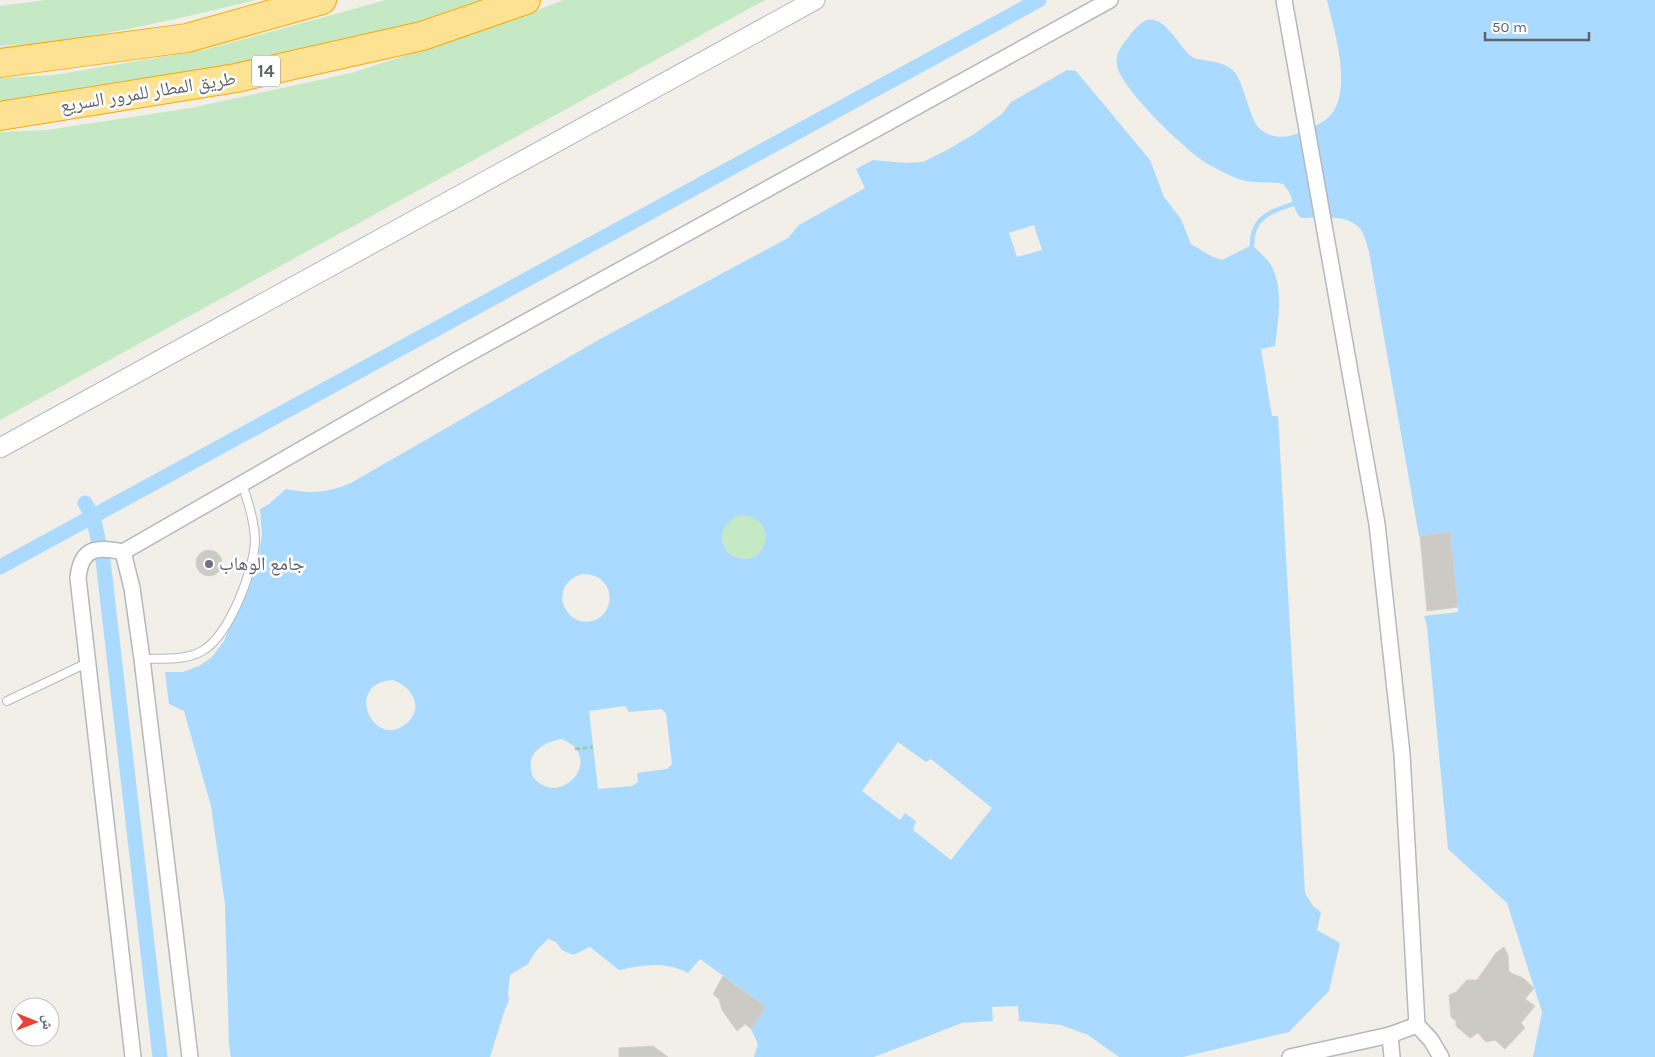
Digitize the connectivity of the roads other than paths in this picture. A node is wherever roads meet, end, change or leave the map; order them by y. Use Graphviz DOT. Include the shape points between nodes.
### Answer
graph roads {
  1 [pos="322,0"];
  2 [pos="526,0"];
  3 [pos="815,0"];
  4 [pos="1110,0"];
  5 [pos="1284,0"];
  6 [pos="0,63"];
  7 [pos="0,116"];
  8 [pos="0,448"];
  9 [pos="242,484"];
  10 [pos="108,550"];
  11 [pos="142,659"];
  12 [pos="89,662"];
  13 [pos="7,701"];
  14 [pos="1417,1025"];
  15 [pos="1390,1035"];
  16 [pos="133,1057"];
  17 [pos="190,1057"];
  18 [pos="1290,1057"];
  19 [pos="1392,1057"];
  20 [pos="1441,1057"];
  1 -- 6 [label="highway" via="187,38"];
  2 -- 7 [label="highway, طريق المطار للمرور السريع / 14" via="422,36 236,78"];
  3 -- 8 [label="street"];
  4 -- 9 [label="street" via="466,355"];
  5 -- 14 [label="street" via="1377,524 1402,754"];
  9 -- 10 [label="street"];
  9 -- 11 [label="lane" via="251,512 255,539 253,558 226,625 216,640 202,651 183,657"];
  10 -- 11 [label="street" via="132,588"];
  10 -- 12 [label="street" via="83,557 79,567"];
  11 -- 17 [label="street"];
  12 -- 13 [label="lane"];
  12 -- 16 [label="street"];
  14 -- 15 [label="street"];
  14 -- 20 [label="street"];
  15 -- 18 [label="street"];
  15 -- 19 [label="street"];
}
